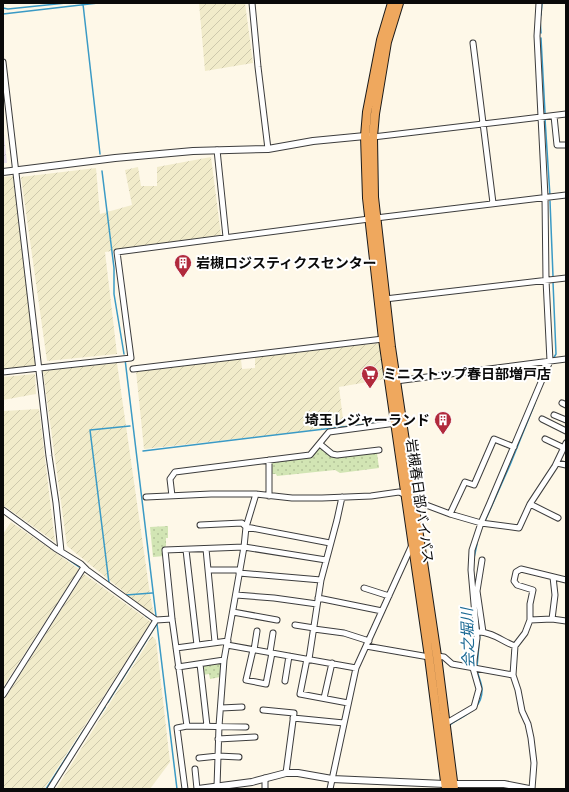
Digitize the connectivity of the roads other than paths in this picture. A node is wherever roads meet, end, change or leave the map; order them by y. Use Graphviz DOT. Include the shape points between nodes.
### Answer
graph roads {
  1 [pos="252,3"];
  2 [pos="392,3"];
  3 [pos="399,3"];
  4 [pos="539,3"];
  5 [pos="474,43"];
  6 [pos="3,62"];
  7 [pos="566,114"];
  8 [pos="554,116"];
  9 [pos="542,117"];
  10 [pos="483,123"];
  11 [pos="369,136"];
  12 [pos="566,145"];
  13 [pos="268,149"];
  14 [pos="217,150"];
  15 [pos="15,170"];
  16 [pos="3,172"];
  17 [pos="566,195"];
  18 [pos="545,197"];
  19 [pos="493,203"];
  20 [pos="372,218"];
  21 [pos="226,237"];
  22 [pos="566,278"];
  23 [pos="546,280"];
  24 [pos="385,299"];
  25 [pos="383,339"];
  26 [pos="566,360"];
  27 [pos="550,361"];
  28 [pos="39,368"];
  29 [pos="133,368"];
  30 [pos="3,372"];
  31 [pos="396,381"];
  32 [pos="554,415"];
  33 [pos="542,419"];
  34 [pos="566,420"];
  35 [pos="396,423"];
  36 [pos="566,431"];
  37 [pos="545,439"];
  38 [pos="321,445"];
  39 [pos="565,445"];
  40 [pos="514,447"];
  41 [pos="379,450"];
  42 [pos="269,460"];
  43 [pos="557,463"];
  44 [pos="566,465"];
  45 [pos="256,494"];
  46 [pos="172,496"];
  47 [pos="269,496"];
  48 [pos="146,497"];
  49 [pos="342,497"];
  50 [pos="410,498"];
  51 [pos="530,504"];
  52 [pos="3,510"];
  53 [pos="450,514"];
  54 [pos="558,518"];
  55 [pos="481,523"];
  56 [pos="200,525"];
  57 [pos="246,527"];
  58 [pos="330,543"];
  59 [pos="413,544"];
  60 [pos="244,547"];
  61 [pos="206,549"];
  62 [pos="186,550"];
  63 [pos="61,551"];
  64 [pos="326,560"];
  65 [pos="482,560"];
  66 [pos="84,567"];
  67 [pos="208,570"];
  68 [pos="240,571"];
  69 [pos="553,577"];
  70 [pos="321,580"];
  71 [pos="566,580"];
  72 [pos="475,587"];
  73 [pos="364,588"];
  74 [pos="236,595"];
  75 [pos="389,596"];
  76 [pos="318,598"];
  77 [pos="317,604"];
  78 [pos="382,611"];
  79 [pos="233,612"];
  80 [pos="172,619"];
  81 [pos="552,619"];
  82 [pos="156,620"];
  83 [pos="278,620"];
  84 [pos="530,620"];
  85 [pos="566,621"];
  86 [pos="295,625"];
  87 [pos="314,629"];
  88 [pos="257,631"];
  89 [pos="480,632"];
  90 [pos="273,633"];
  91 [pos="215,642"];
  92 [pos="228,643"];
  93 [pos="368,643"];
  94 [pos="197,645"];
  95 [pos="515,646"];
  96 [pos="176,648"];
  97 [pos="253,650"];
  98 [pos="271,653"];
  99 [pos="289,656"];
  100 [pos="433,657"];
  101 [pos="308,659"];
  102 [pos="224,660"];
  103 [pos="200,664"];
  104 [pos="332,664"];
  105 [pos="178,667"];
  106 [pos="356,668"];
  107 [pos="476,668"];
  108 [pos="513,675"];
  109 [pos="285,680"];
  110 [pos="3,695"];
  111 [pos="324,698"];
  112 [pos="348,703"];
  113 [pos="242,707"];
  114 [pos="220,708"];
  115 [pos="263,710"];
  116 [pos="293,718"];
  117 [pos="344,723"];
  118 [pos="445,724"];
  119 [pos="187,726"];
  120 [pos="207,726"];
  121 [pos="219,726"];
  122 [pos="246,727"];
  123 [pos="255,737"];
  124 [pos="218,739"];
  125 [pos="218,756"];
  126 [pos="239,757"];
  127 [pos="199,758"];
  128 [pos="195,769"];
  129 [pos="286,773"];
  130 [pos="265,778"];
  131 [pos="332,779"];
  132 [pos="408,786"];
  133 [pos="217,787"];
  134 [pos="450,787"];
  135 [pos="224,788"];
  136 [pos="50,789"];
  137 [pos="185,789"];
  138 [pos="198,789"];
  139 [pos="265,789"];
  140 [pos="330,789"];
  141 [pos="531,789"];
  1 -- 13 [label="street"];
  2 -- 11 [label="highway, 岩槻春日部バイパス" via="371,88 367,112"];
  3 -- 11 [label="highway, 岩槻春日部バイパス" via="387,42"];
  4 -- 9 [label="street" via="537,36"];
  5 -- 10 [label="street"];
  6 -- 15 [label="street"];
  7 -- 8 [label="street"];
  8 -- 9 [label="street"];
  8 -- 12 [label="street" via="557,146"];
  9 -- 10 [label="street"];
  9 -- 18 [label="street"];
  10 -- 11 [label="street"];
  10 -- 19 [label="street"];
  11 -- 13 [label="street"];
  11 -- 20 [label="highway, 岩槻春日部バイパス" via="367,191"];
  13 -- 14 [label="street"];
  14 -- 15 [label="street" via="115,158"];
  14 -- 21 [label="street"];
  15 -- 16 [label="street"];
  15 -- 28 [label="street"];
  17 -- 18 [label="street"];
  18 -- 19 [label="street"];
  18 -- 23 [label="street"];
  19 -- 20 [label="street"];
  20 -- 21 [label="street"];
  20 -- 24 [label="highway, 岩槻春日部バイパス"];
  20 -- 25 [label="highway, 岩槻春日部バイパス"];
  21 -- 28 [label="street" via="117,252 131,358"];
  22 -- 23 [label="street"];
  23 -- 24 [label="street"];
  23 -- 27 [label="street"];
  24 -- 31 [label="highway, 岩槻春日部バイパス"];
  25 -- 29 [label="street"];
  25 -- 35 [label="highway, 岩槻春日部バイパス"];
  26 -- 27 [label="street"];
  27 -- 31 [label="street"];
  27 -- 40 [label="street"];
  28 -- 30 [label="street"];
  28 -- 63 [label="street"];
  31 -- 50 [label="highway, 岩槻春日部バイパス"];
  32 -- 34 [label="street"];
  33 -- 36 [label="street"];
  35 -- 42 [label="street" via="376,428 329,432 310,455"];
  35 -- 50 [label="highway, 岩槻春日部バイパス"];
  37 -- 39 [label="street"];
  38 -- 41 [label="street" via="337,455"];
  39 -- 43 [label="street"];
  40 -- 53 [label="street" via="494,439 474,484 465,482"];
  40 -- 55 [label="street"];
  42 -- 46 [label="street" via="175,472 170,479"];
  42 -- 47 [label="street"];
  43 -- 44 [label="street"];
  43 -- 51 [label="street"];
  45 -- 46 [label="street"];
  45 -- 47 [label="street"];
  45 -- 57 [label="street"];
  46 -- 48 [label="street"];
  47 -- 49 [label="street"];
  49 -- 50 [label="street" via="399,492"];
  49 -- 58 [label="street"];
  50 -- 53 [label="street"];
  50 -- 59 [label="highway, 岩槻春日部バイパス"];
  50 -- 100 [label="highway, 岩槻春日部バイパス"];
  51 -- 54 [label="street"];
  51 -- 55 [label="street" via="519,528"];
  52 -- 63 [label="street"];
  53 -- 55 [label="street"];
  55 -- 72 [label="street" via="472,550 471,570"];
  56 -- 57 [label="street" via="242,523"];
  57 -- 58 [label="street"];
  57 -- 60 [label="street"];
  58 -- 64 [label="street"];
  59 -- 75 [label="street"];
  59 -- 100 [label="highway, 岩槻春日部バイパス"];
  60 -- 61 [label="street"];
  60 -- 64 [label="street"];
  60 -- 68 [label="street"];
  61 -- 62 [label="street"];
  61 -- 67 [label="street"];
  62 -- 80 [label="street" via="165,550"];
  62 -- 94 [label="street"];
  63 -- 66 [label="street"];
  64 -- 70 [label="street"];
  65 -- 72 [label="street"];
  66 -- 82 [label="street"];
  66 -- 110 [label="street"];
  67 -- 68 [label="street"];
  67 -- 91 [label="street"];
  68 -- 70 [label="street"];
  68 -- 74 [label="street"];
  69 -- 71 [label="street"];
  69 -- 81 [label="street" via="555,595"];
  69 -- 84 [label="street" via="520,569 516,572 514,581 517,585 533,590"];
  70 -- 76 [label="street"];
  72 -- 89 [label="street"];
  73 -- 75 [label="street"];
  74 -- 77 [label="street"];
  74 -- 79 [label="street"];
  75 -- 78 [label="street"];
  76 -- 77 [label="street"];
  76 -- 78 [label="street"];
  77 -- 87 [label="street"];
  78 -- 93 [label="street"];
  79 -- 83 [label="street"];
  79 -- 92 [label="street"];
  80 -- 82 [label="street"];
  80 -- 96 [label="street"];
  81 -- 84 [label="street"];
  81 -- 85 [label="street"];
  82 -- 136 [label="street"];
  84 -- 95 [label="street" via="525,633"];
  86 -- 87 [label="street"];
  87 -- 93 [label="street" via="344,633"];
  87 -- 101 [label="street"];
  88 -- 97 [label="street"];
  89 -- 95 [label="street" via="498,637"];
  89 -- 107 [label="street"];
  90 -- 98 [label="street"];
  91 -- 92 [label="street"];
  91 -- 94 [label="street"];
  92 -- 97 [label="street"];
  92 -- 102 [label="street"];
  93 -- 100 [label="street"];
  93 -- 106 [label="street"];
  94 -- 96 [label="street"];
  95 -- 108 [label="street"];
  96 -- 105 [label="street"];
  97 -- 98 [label="street"];
  97 -- 98 [label="street" via="246,680 266,684"];
  98 -- 99 [label="street"];
  99 -- 101 [label="street"];
  99 -- 109 [label="street"];
  100 -- 107 [label="street" via="444,657 452,664"];
  100 -- 118 [label="highway, 岩槻春日部バイパス"];
  100 -- 134 [label="highway, 岩槻春日部バイパス"];
  101 -- 104 [label="street"];
  101 -- 111 [label="street" via="300,694"];
  102 -- 103 [label="street"];
  102 -- 114 [label="street"];
  103 -- 105 [label="street"];
  103 -- 120 [label="street"];
  104 -- 106 [label="street"];
  104 -- 111 [label="street"];
  105 -- 119 [label="street"];
  106 -- 112 [label="street"];
  107 -- 108 [label="street"];
  107 -- 118 [label="street" via="479,689 474,707"];
  108 -- 141 [label="street" via="530,731 534,763"];
  111 -- 112 [label="street"];
  112 -- 117 [label="street"];
  113 -- 114 [label="street"];
  114 -- 121 [label="street"];
  115 -- 116 [label="street" via="294,713"];
  116 -- 117 [label="street"];
  116 -- 129 [label="street"];
  117 -- 131 [label="street"];
  118 -- 134 [label="highway, 岩槻春日部バイパス"];
  119 -- 120 [label="street"];
  119 -- 137 [label="street" via="177,728"];
  120 -- 121 [label="street"];
  121 -- 122 [label="street"];
  121 -- 124 [label="street"];
  123 -- 124 [label="street"];
  124 -- 125 [label="street"];
  125 -- 126 [label="street"];
  125 -- 127 [label="street"];
  125 -- 133 [label="street"];
  128 -- 138 [label="street"];
  129 -- 130 [label="street"];
  129 -- 131 [label="street"];
  130 -- 135 [label="street"];
  130 -- 139 [label="street"];
  131 -- 132 [label="street"];
  131 -- 140 [label="street"];
  132 -- 134 [label="street"];
  133 -- 135 [label="street"];
  133 -- 138 [label="street"];
  134 -- 141 [label="street" via="504,784"];
}
